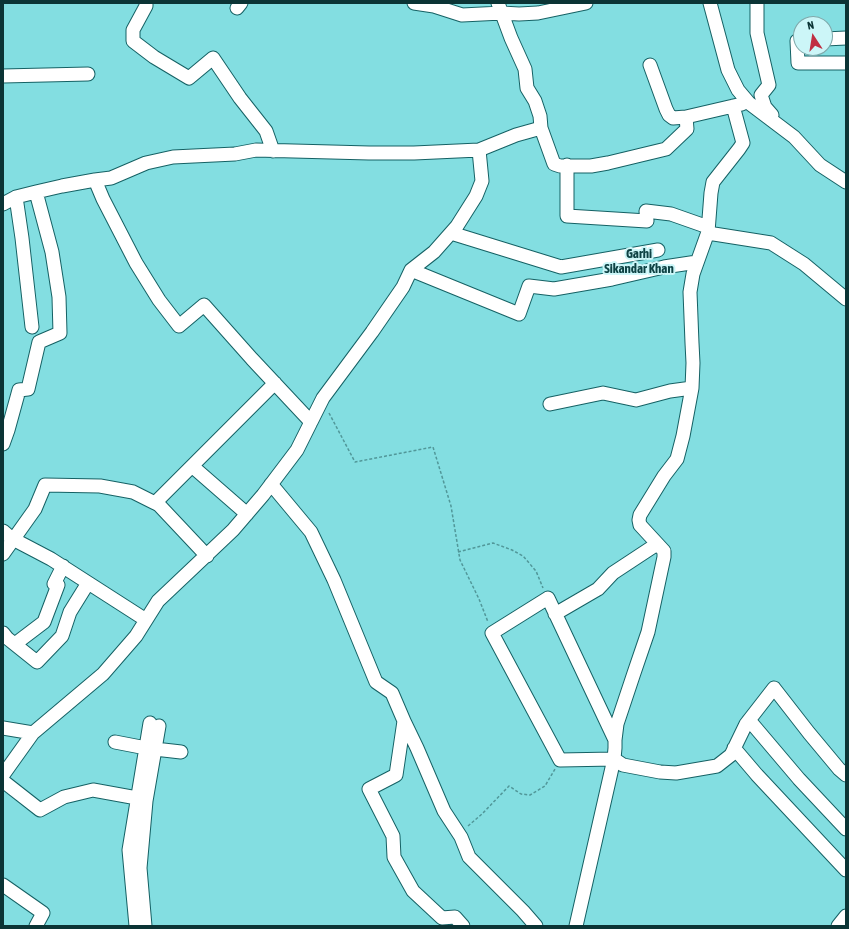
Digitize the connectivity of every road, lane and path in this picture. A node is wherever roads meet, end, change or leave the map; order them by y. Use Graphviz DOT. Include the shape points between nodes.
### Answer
graph roads {
  1 [pos="146,3"];
  2 [pos="414,3"];
  3 [pos="586,3"];
  4 [pos="710,3"];
  5 [pos="757,3"];
  6 [pos="500,8"];
  7 [pos="534,8"];
  8 [pos="846,38"];
  9 [pos="833,39"];
  10 [pos="798,56"];
  11 [pos="846,63"];
  12 [pos="650,65"];
  13 [pos="88,74"];
  14 [pos="3,76"];
  15 [pos="749,103"];
  16 [pos="733,106"];
  17 [pos="686,117"];
  18 [pos="541,128"];
  19 [pos="782,128"];
  20 [pos="478,150"];
  21 [pos="273,151"];
  22 [pos="567,166"];
  23 [pos="95,180"];
  24 [pos="846,182"];
  25 [pos="36,192"];
  26 [pos="16,197"];
  27 [pos="3,204"];
  28 [pos="708,229"];
  29 [pos="451,233"];
  30 [pos="658,250"];
  31 [pos="697,262"];
  32 [pos="411,270"];
  33 [pos="846,299"];
  34 [pos="32,327"];
  35 [pos="275,384"];
  36 [pos="692,388"];
  37 [pos="322,400"];
  38 [pos="550,404"];
  39 [pos="311,422"];
  40 [pos="3,444"];
  41 [pos="192,466"];
  42 [pos="271,484"];
  43 [pos="155,503"];
  44 [pos="247,514"];
  45 [pos="3,531"];
  46 [pos="14,540"];
  47 [pos="657,544"];
  48 [pos="458,552"];
  49 [pos="3,554"];
  50 [pos="207,556"];
  51 [pos="63,566"];
  52 [pos="88,583"];
  53 [pos="548,598"];
  54 [pos="555,614"];
  55 [pos="146,620"];
  56 [pos="3,633"];
  57 [pos="492,633"];
  58 [pos="15,644"];
  59 [pos="749,720"];
  60 [pos="404,721"];
  61 [pos="155,724"];
  62 [pos="3,728"];
  63 [pos="33,733"];
  64 [pos="614,740"];
  65 [pos="115,742"];
  66 [pos="151,748"];
  67 [pos="734,748"];
  68 [pos="181,752"];
  69 [pos="614,759"];
  70 [pos="560,760"];
  71 [pos="3,775"];
  72 [pos="846,775"];
  73 [pos="3,781"];
  74 [pos="137,798"];
  75 [pos="846,829"];
  76 [pos="459,834"];
  77 [pos="846,870"];
  78 [pos="3,886"];
  79 [pos="846,916"];
  80 [pos="36,926"];
  81 [pos="136,926"];
  82 [pos="145,926"];
  83 [pos="463,926"];
  84 [pos="536,926"];
  85 [pos="576,926"];
  86 [pos="838,926"];
  1 -- 21 [label="street" via="133,30 133,40 154,57 190,78 213,58 266,131"];
  2 -- 6 [label="street" via="462,15"];
  3 -- 7 [label="street"];
  4 -- 15 [label="street" via="728,70 738,90"];
  5 -- 19 [label="street" via="757,33 769,85 761,95 765,107"];
  6 -- 7 [label="street" via="519,14"];
  6 -- 18 [label="street" via="510,38 525,69 527,88 540,116"];
  8 -- 9 [label="street"];
  10 -- 11 [label="street" via="798,63"];
  12 -- 17 [label="street" via="669,115 673,118"];
  13 -- 14 [label="street"];
  15 -- 16 [label="street"];
  15 -- 19 [label="street"];
  16 -- 17 [label="street"];
  16 -- 28 [label="street" via="743,143 713,182"];
  17 -- 22 [label="street" via="687,129 666,149 608,163"];
  18 -- 20 [label="street"];
  18 -- 22 [label="street" via="554,164"];
  19 -- 24 [label="street" via="820,165"];
  20 -- 21 [label="street" via="414,153"];
  20 -- 29 [label="street" via="482,181 476,196"];
  21 -- 23 [label="street" via="173,156 146,163 111,178"];
  22 -- 28 [label="street" via="567,216 647,221 646,211 671,214"];
  23 -- 25 [label="street"];
  23 -- 35 [label="street" via="136,263 178,326 204,305"];
  25 -- 26 [label="street"];
  25 -- 40 [label="street" via="52,252 59,298 60,333 39,342 28,389 19,390"];
  26 -- 27 [label="street"];
  26 -- 34 [label="street"];
  28 -- 31 [label="street"];
  28 -- 33 [label="street" via="714,234 771,243 804,264"];
  29 -- 30 [label="street" via="562,267"];
  29 -- 32 [label="street" via="434,252"];
  31 -- 32 [label="street" via="554,289 529,286 519,314"];
  31 -- 36 [label="street" via="690,292"];
  32 -- 37 [label="street" via="403,287"];
  35 -- 39 [label="street"];
  35 -- 41 [label="street"];
  36 -- 38 [label="street" via="636,400 603,393"];
  36 -- 47 [label="street" via="677,459 640,515 640,525"];
  37 -- 39 [label="street"];
  37 -- 48 [label="path" via="355,462 433,447 451,506"];
  39 -- 42 [label="street" via="297,450"];
  41 -- 43 [label="street"];
  41 -- 44 [label="street"];
  42 -- 44 [label="street"];
  42 -- 60 [label="street" via="311,532 334,580 376,682 392,693"];
  43 -- 46 [label="street" via="134,492 100,486 45,485 35,509"];
  43 -- 50 [label="street"];
  44 -- 50 [label="street"];
  45 -- 46 [label="street"];
  46 -- 49 [label="street"];
  46 -- 51 [label="street"];
  47 -- 54 [label="street" via="613,573 598,589"];
  47 -- 64 [label="street" via="664,551 664,557 648,632 621,711"];
  48 -- 53 [label="path" via="493,544 512,550 523,556 536,571"];
  48 -- 57 [label="path"];
  50 -- 55 [label="street" via="158,601"];
  51 -- 52 [label="street"];
  51 -- 58 [label="street" via="54,584 58,585 44,622"];
  52 -- 55 [label="street"];
  52 -- 58 [label="street" via="70,612 62,636 37,662"];
  53 -- 54 [label="street"];
  53 -- 57 [label="street"];
  54 -- 64 [label="street"];
  55 -- 63 [label="street" via="136,636 103,674"];
  56 -- 58 [label="street"];
  57 -- 70 [label="street"];
  59 -- 67 [label="street"];
  59 -- 72 [label="street" via="774,688"];
  59 -- 75 [label="street"];
  60 -- 76 [label="street" via="444,811"];
  60 -- 83 [label="street" via="396,774 369,789 393,836 394,857 413,891 442,918 455,917"];
  61 -- 66 [label="street"];
  62 -- 63 [label="street"];
  63 -- 71 [label="street"];
  64 -- 69 [label="street"];
  65 -- 66 [label="street"];
  66 -- 68 [label="street"];
  66 -- 74 [label="street"];
  66 -- 82 [label="street" via="140,868"];
  67 -- 69 [label="street" via="717,766 676,773 623,765"];
  67 -- 77 [label="street"];
  69 -- 70 [label="street"];
  69 -- 85 [label="street"];
  70 -- 76 [label="path" via="545,786 530,795 521,794 509,786"];
  73 -- 74 [label="street" via="40,810 64,797 93,790"];
  74 -- 81 [label="street" via="129,850"];
  76 -- 84 [label="street" via="469,857"];
  78 -- 80 [label="street" via="43,913"];
  79 -- 86 [label="street"];
}
